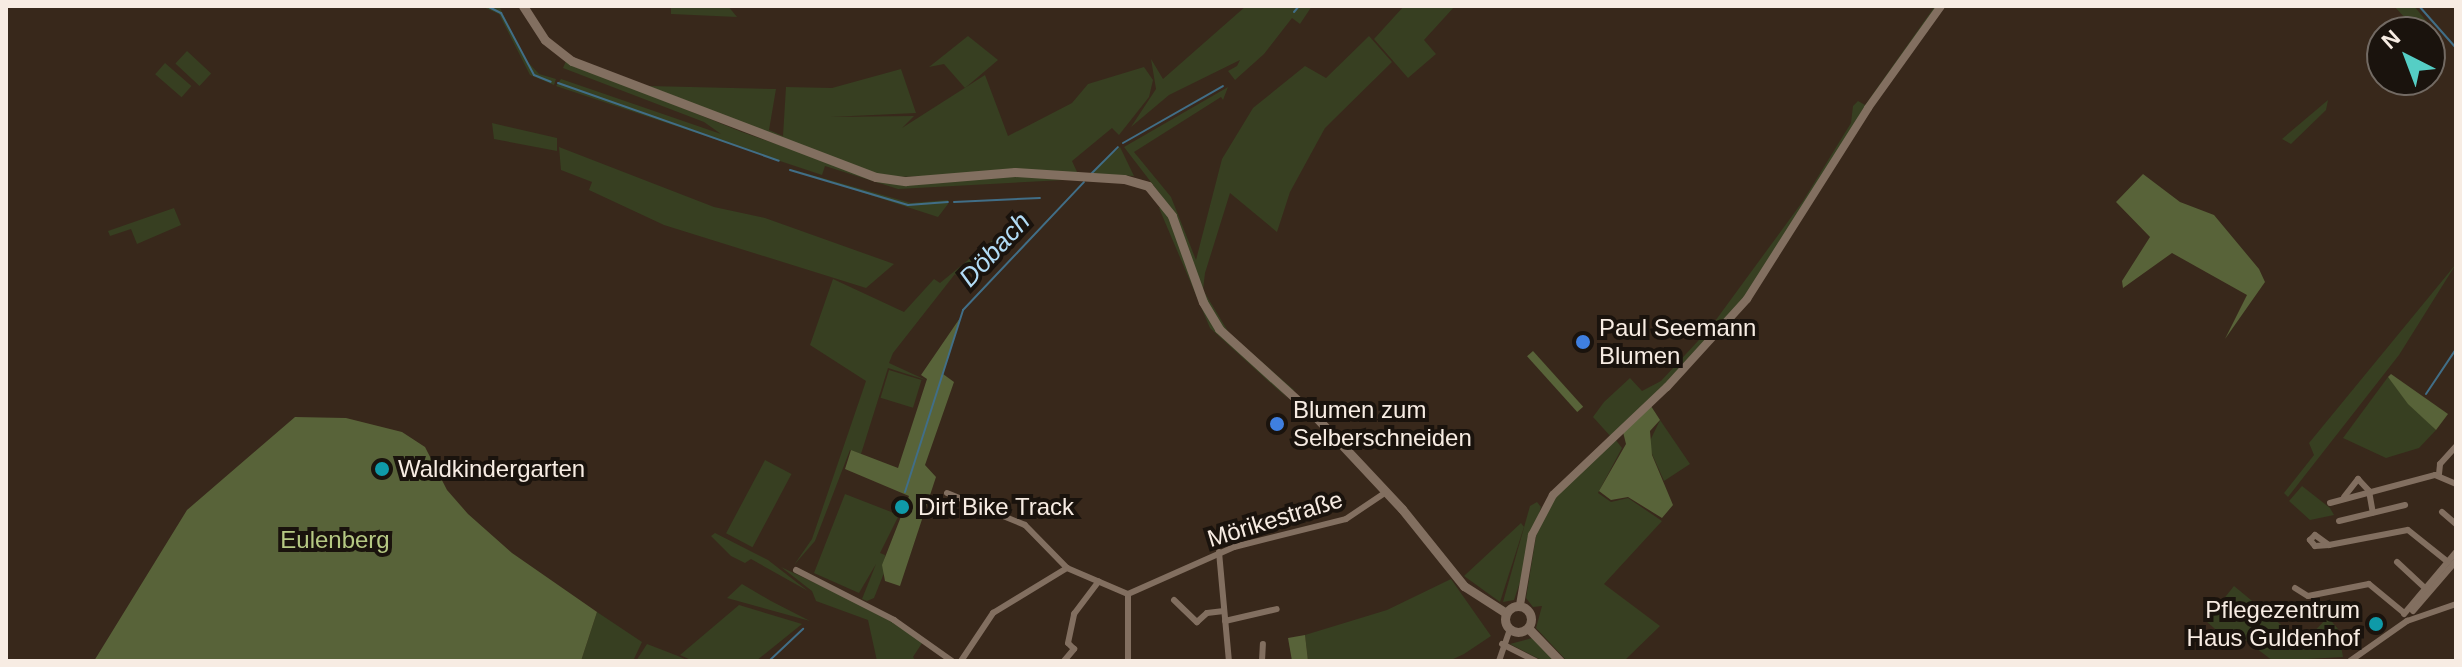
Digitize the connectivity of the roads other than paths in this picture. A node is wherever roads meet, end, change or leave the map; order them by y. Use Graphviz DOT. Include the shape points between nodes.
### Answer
graph roads {
  1 [pos="523,6"];
  2 [pos="1941,6"];
  3 [pos="2456,446"];
  4 [pos="2439,474"];
  5 [pos="2456,484"];
  6 [pos="2369,491"];
  7 [pos="1386,492"];
  8 [pos="947,493"];
  9 [pos="2344,497"];
  10 [pos="2330,503"];
  11 [pos="2405,505"];
  12 [pos="2442,512"];
  13 [pos="2373,513"];
  14 [pos="2339,521"];
  15 [pos="2456,524"];
  16 [pos="2329,545"];
  17 [pos="1219,552"];
  18 [pos="2456,552"];
  19 [pos="2456,561"];
  20 [pos="2397,562"];
  21 [pos="2448,562"];
  22 [pos="1067,568"];
  23 [pos="796,570"];
  24 [pos="1099,581"];
  25 [pos="2295,588"];
  26 [pos="2425,588"];
  27 [pos="1128,594"];
  28 [pos="1174,600"];
  29 [pos="2456,604"];
  30 [pos="1520,605"];
  31 [pos="1277,609"];
  32 [pos="1224,611"];
  33 [pos="2413,611"];
  34 [pos="2403,612"];
  35 [pos="1506,613"];
  36 [pos="1225,621"];
  37 [pos="2407,621"];
  38 [pos="1528,628"];
  39 [pos="1510,629"];
  40 [pos="1263,644"];
  41 [pos="1502,644"];
  42 [pos="952,661"];
  43 [pos="961,661"];
  44 [pos="1064,661"];
  45 [pos="1128,661"];
  46 [pos="1229,661"];
  47 [pos="1262,661"];
  48 [pos="1499,661"];
  49 [pos="1536,661"];
  50 [pos="1560,661"];
  51 [pos="2350,661"];
  1 -- 7 [label="main road" via="545,40 572,61 876,177 906,181 997,172 1138,182 1160,197 1219,329 1314,415"];
  2 -- 30 [label="street" via="1868,108 1747,299 1690,364 1553,495 1532,535"];
  3 -- 4 [label="street" via="2440,464"];
  4 -- 5 [label="street"];
  4 -- 6 [label="street"];
  6 -- 9 [label="street"];
  6 -- 9 [label="street" via="2358,479"];
  6 -- 13 [label="street"];
  7 -- 17 [label="street, Mörikestraße" via="1336,523"];
  7 -- 35 [label="main road" via="1464,586"];
  8 -- 22 [label="street" via="1031,528"];
  9 -- 10 [label="street"];
  11 -- 13 [label="street"];
  12 -- 15 [label="street"];
  13 -- 14 [label="street"];
  16 -- 21 [label="street" via="2408,530"];
  17 -- 27 [label="street, Mörikestraße"];
  17 -- 32 [label="street"];
  18 -- 21 [label="street"];
  19 -- 33 [label="street"];
  20 -- 26 [label="street"];
  21 -- 26 [label="street"];
  22 -- 24 [label="street"];
  22 -- 43 [label="street" via="993,613"];
  23 -- 42 [label="street" via="894,620"];
  24 -- 27 [label="street"];
  24 -- 44 [label="street" via="1074,614 1068,643 1074,649"];
  25 -- 34 [label="street" via="2308,596 2369,584"];
  26 -- 34 [label="street"];
  27 -- 45 [label="street"];
  28 -- 32 [label="street" via="1197,622 1207,613"];
  29 -- 37 [label="street"];
  30 -- 35 [label="main road"];
  30 -- 38 [label="main road" via="1531,615"];
  31 -- 36 [label="street"];
  32 -- 36 [label="street"];
  34 -- 37 [label="street"];
  35 -- 39 [label="main road"];
  36 -- 46 [label="street"];
  37 -- 51 [label="street"];
  38 -- 39 [label="main road"];
  38 -- 50 [label="main road"];
  39 -- 41 [label="street"];
  40 -- 47 [label="street"];
  41 -- 48 [label="street"];
  41 -- 49 [label="street"];
}
